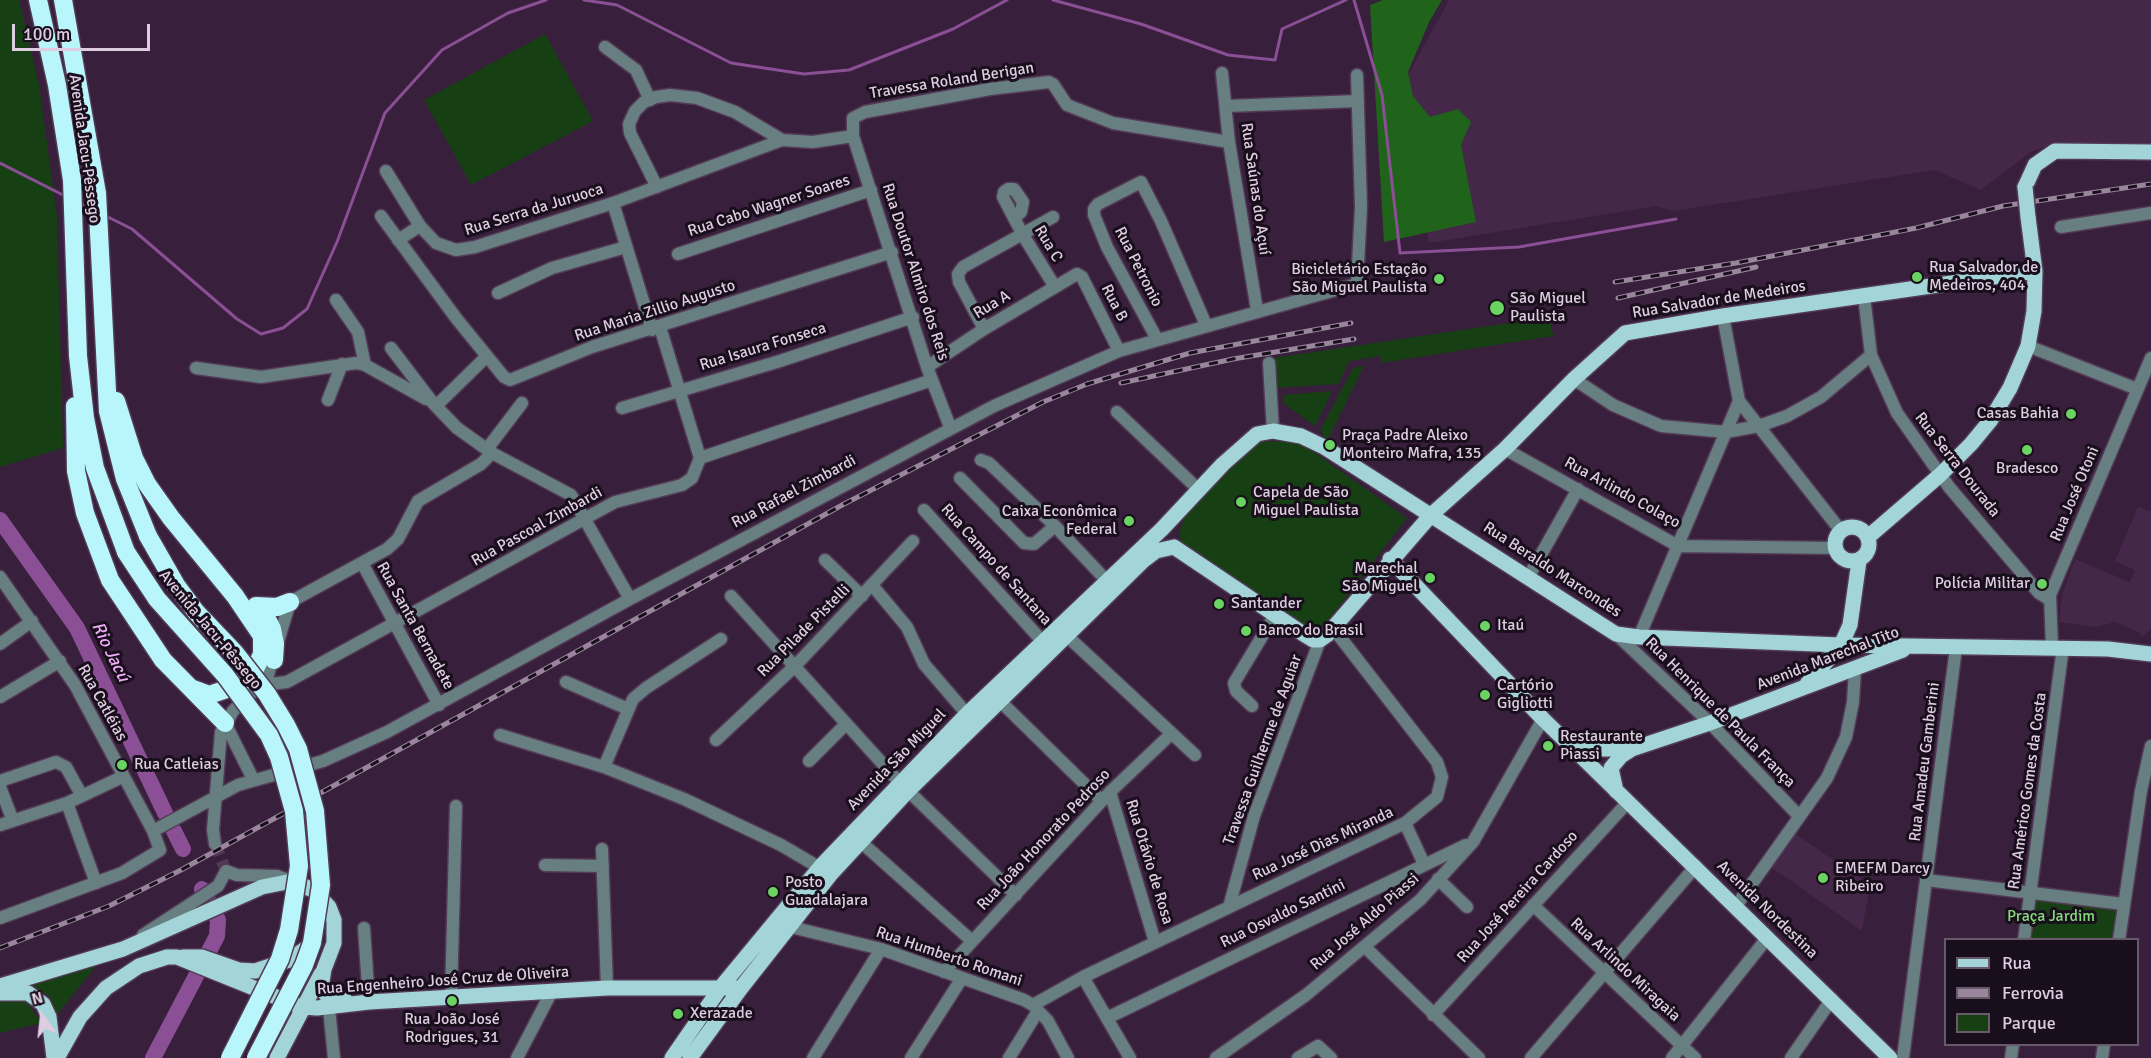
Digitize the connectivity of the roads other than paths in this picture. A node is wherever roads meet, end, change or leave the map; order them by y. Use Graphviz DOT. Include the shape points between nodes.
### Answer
graph roads {
  1 [pos="38,0"];
  2 [pos="63,0"];
  3 [pos="605,47"];
  4 [pos="1222,73"];
  5 [pos="1357,75"];
  6 [pos="650,100"];
  7 [pos="1358,101"];
  8 [pos="1227,106"];
  9 [pos="852,131"];
  10 [pos="782,140"];
  11 [pos="1229,141"];
  12 [pos="2151,152"];
  13 [pos="386,171"];
  14 [pos="657,187"];
  15 [pos="871,190"];
  16 [pos="612,203"];
  17 [pos="2151,213"];
  18 [pos="381,216"];
  19 [pos="1053,217"];
  20 [pos="1014,218"];
  21 [pos="420,226"];
  22 [pos="2061,227"];
  23 [pos="1023,235"];
  24 [pos="398,240"];
  25 [pos="626,247"];
  26 [pos="892,252"];
  27 [pos="678,254"];
  28 [pos="2035,271"];
  29 [pos="1075,275"];
  30 [pos="1055,287"];
  31 [pos="498,293"];
  32 [pos="1863,296"];
  33 [pos="336,300"];
  34 [pos="1257,310"];
  35 [pos="1723,316"];
  36 [pos="913,317"];
  37 [pos="1206,325"];
  38 [pos="656,328"];
  39 [pos="984,329"];
  40 [pos="1157,339"];
  41 [pos="2028,346"];
  42 [pos="392,348"];
  43 [pos="1119,351"];
  44 [pos="1871,355"];
  45 [pos="78,356"];
  46 [pos="487,356"];
  47 [pos="2151,358"];
  48 [pos="1269,363"];
  49 [pos="104,364"];
  50 [pos="342,364"];
  51 [pos="365,365"];
  52 [pos="927,367"];
  53 [pos="196,368"];
  54 [pos="1574,379"];
  55 [pos="932,380"];
  56 [pos="2137,389"];
  57 [pos="680,390"];
  58 [pos="328,400"];
  59 [pos="1739,401"];
  60 [pos="522,403"];
  61 [pos="434,404"];
  62 [pos="622,408"];
  63 [pos="1117,412"];
  64 [pos="1759,426"];
  65 [pos="950,427"];
  66 [pos="1273,431"];
  67 [pos="1726,432"];
  68 [pos="1505,449"];
  69 [pos="490,451"];
  70 [pos="700,459"];
  71 [pos="981,460"];
  72 [pos="1940,475"];
  73 [pos="960,478"];
  74 [pos="1578,489"];
  75 [pos="1199,490"];
  76 [pos="924,510"];
  77 [pos="1178,514"];
  78 [pos="1431,515"];
  79 [pos="585,520"];
  80 [pos="1054,526"];
  81 [pos="1841,531"];
  82 [pos="1868,537"];
  83 [pos="913,541"];
  84 [pos="1678,546"];
  85 [pos="1174,547"];
  86 [pos="1835,548"];
  87 [pos="1390,559"];
  88 [pos="825,560"];
  89 [pos="1859,561"];
  90 [pos="362,563"];
  91 [pos="1529,576"];
  92 [pos="0,577"];
  93 [pos="1107,581"];
  94 [pos="873,585"];
  95 [pos="4,591"];
  96 [pos="235,596"];
  97 [pos="731,596"];
  98 [pos="862,596"];
  99 [pos="630,599"];
  100 [pos="2050,600"];
  101 [pos="290,602"];
  102 [pos="256,606"];
  103 [pos="1275,615"];
  104 [pos="32,621"];
  105 [pos="394,625"];
  106 [pos="1333,628"];
  107 [pos="1066,634"];
  108 [pos="1616,634"];
  109 [pos="1640,637"];
  110 [pos="721,639"];
  111 [pos="1320,640"];
  112 [pos="1043,642"];
  113 [pos="0,644"];
  114 [pos="1841,645"];
  115 [pos="1911,647"];
  116 [pos="2057,647"];
  117 [pos="1956,648"];
  118 [pos="2151,654"];
  119 [pos="274,660"];
  120 [pos="60,661"];
  121 [pos="795,666"];
  122 [pos="1855,669"];
  123 [pos="566,682"];
  124 [pos="261,685"];
  125 [pos="1805,686"];
  126 [pos="193,689"];
  127 [pos="0,697"];
  128 [pos="999,700"];
  129 [pos="439,705"];
  130 [pos="1252,706"];
  131 [pos="628,708"];
  132 [pos="967,714"];
  133 [pos="1543,719"];
  134 [pos="225,723"];
  135 [pos="1710,723"];
  136 [pos="846,724"];
  137 [pos="1170,734"];
  138 [pos="500,735"];
  139 [pos="1563,736"];
  140 [pos="716,740"];
  141 [pos="2151,746"];
  142 [pos="1632,749"];
  143 [pos="1195,755"];
  144 [pos="809,761"];
  145 [pos="604,767"];
  146 [pos="122,777"];
  147 [pos="253,779"];
  148 [pos="0,781"];
  149 [pos="0,787"];
  150 [pos="904,787"];
  151 [pos="1616,791"];
  152 [pos="217,795"];
  153 [pos="82,796"];
  154 [pos="1106,796"];
  155 [pos="1628,802"];
  156 [pos="67,803"];
  157 [pos="456,807"];
  158 [pos="1799,816"];
  159 [pos="13,821"];
  160 [pos="1405,823"];
  161 [pos="0,825"];
  162 [pos="153,831"];
  163 [pos="861,842"];
  164 [pos="1473,842"];
  165 [pos="215,844"];
  166 [pos="602,849"];
  167 [pos="545,864"];
  168 [pos="1424,864"];
  169 [pos="603,866"];
  170 [pos="1696,866"];
  171 [pos="826,870"];
  172 [pos="1438,879"];
  173 [pos="1926,880"];
  174 [pos="292,881"];
  175 [pos="96,883"];
  176 [pos="2030,894"];
  177 [pos="1016,895"];
  178 [pos="1533,904"];
  179 [pos="2123,904"];
  180 [pos="1736,906"];
  181 [pos="329,907"];
  182 [pos="1229,907"];
  183 [pos="1467,907"];
  184 [pos="190,913"];
  185 [pos="0,918"];
  186 [pos="791,927"];
  187 [pos="364,928"];
  188 [pos="1768,938"];
  189 [pos="2025,938"];
  190 [pos="2119,938"];
  191 [pos="972,941"];
  192 [pos="1155,942"];
  193 [pos="1365,947"];
  194 [pos="881,949"];
  195 [pos="185,958"];
  196 [pos="324,969"];
  197 [pos="944,972"];
  198 [pos="1605,974"];
  199 [pos="1083,977"];
  200 [pos="962,978"];
  201 [pos="0,986"];
  202 [pos="607,987"];
  203 [pos="721,987"];
  204 [pos="741,988"];
  205 [pos="552,991"];
  206 [pos="0,993"];
  207 [pos="451,998"];
  208 [pos="1832,999"];
  209 [pos="369,1002"];
  210 [pos="301,1007"];
  211 [pos="329,1008"];
  212 [pos="1036,1008"];
  213 [pos="1433,1015"];
  214 [pos="1107,1018"];
  215 [pos="1682,1046"];
  216 [pos="55,1058"];
  217 [pos="230,1058"];
  218 [pos="256,1058"];
  219 [pos="277,1058"];
  220 [pos="334,1058"];
  221 [pos="517,1058"];
  222 [pos="672,1058"];
  223 [pos="690,1058"];
  224 [pos="813,1058"];
  225 [pos="911,1058"];
  226 [pos="1009,1058"];
  227 [pos="1068,1058"];
  228 [pos="1130,1058"];
  229 [pos="1216,1058"];
  230 [pos="1298,1058"];
  231 [pos="1331,1058"];
  232 [pos="1479,1058"];
  233 [pos="1531,1058"];
  234 [pos="1672,1058"];
  235 [pos="1695,1058"];
  236 [pos="1791,1058"];
  237 [pos="1890,1058"];
  238 [pos="1903,1058"];
  1 -- 45 [label="highway, Avenida Jacu-Pêssego" via="72,180"];
  2 -- 49 [label="highway, Avenida Jacu-Pêssego" via="98,194"];
  3 -- 6 [label="street" via="636,70"];
  4 -- 8 [label="street, Rua Saúnas do Açuí"];
  5 -- 7 [label="street"];
  6 -- 10 [label="street" via="670,95 697,98 735,112"];
  6 -- 14 [label="street" via="635,111 629,124"];
  7 -- 8 [label="street"];
  7 -- 34 [label="street, Rua Rafael Zimbardi" via="1361,207 1357,284"];
  8 -- 11 [label="street, Rua Saúnas do Açuí"];
  9 -- 10 [label="street" via="820,141"];
  9 -- 11 [label="street, Travessa Roland Berigan" via="853,118 864,112 1048,82 1067,105 1113,123"];
  9 -- 15 [label="street, Rua Doutor Almiro dos Reis"];
  10 -- 14 [label="street, Rua Serra da Juruoca"];
  11 -- 34 [label="street, Rua Saúnas do Açuí"];
  12 -- 28 [label="main road, bridge" via="2070,149 2055,151 2035,165 2025,188"];
  13 -- 21 [label="street, Rua Serra da Juruoca"];
  14 -- 16 [label="street, Rua Serra da Juruoca"];
  15 -- 26 [label="street, Rua Doutor Almiro dos Reis"];
  15 -- 27 [label="street, Rua Cabo Wagner Soares"];
  16 -- 21 [label="street, Rua Serra da Juruoca" via="456,250 436,243"];
  16 -- 25 [label="street"];
  17 -- 22 [label="street"];
  18 -- 24 [label="street, Rua Maria Zillio Augusto"];
  19 -- 23 [label="street"];
  20 -- 23 [label="street, Rua C"];
  21 -- 24 [label="street"];
  23 -- 30 [label="street, Rua C"];
  23 -- 39 [label="street" via="963,267 958,274 958,282"];
  24 -- 46 [label="street, Rua Maria Zillio Augusto"];
  25 -- 31 [label="street" via="552,268"];
  25 -- 38 [label="street"];
  26 -- 36 [label="street, Rua Doutor Almiro dos Reis"];
  26 -- 38 [label="street, Rua Maria Zillio Augusto"];
  28 -- 32 [label="main road, Rua Salvador de Medeiros"];
  28 -- 41 [label="main road"];
  29 -- 30 [label="street, Rua A"];
  29 -- 43 [label="street, Rua B" via="1082,277"];
  30 -- 39 [label="street, Rua A"];
  32 -- 35 [label="main road, Rua Salvador de Medeiros"];
  32 -- 44 [label="street, Rua Serra Dourada"];
  33 -- 51 [label="street" via="358,332"];
  34 -- 37 [label="street, Rua Rafael Zimbardi"];
  35 -- 54 [label="main road, Rua Salvador de Medeiros" via="1625,333"];
  35 -- 59 [label="street"];
  36 -- 52 [label="street, Rua Doutor Almiro dos Reis"];
  36 -- 57 [label="street, Rua Isaura Fonseca"];
  37 -- 40 [label="street, Rua Rafael Zimbardi"];
  37 -- 40 [label="street, Rua Petronio" via="1142,183 1094,209 1107,247"];
  38 -- 46 [label="street, Rua Maria Zillio Augusto" via="510,380"];
  38 -- 57 [label="street"];
  39 -- 52 [label="street, Rua A"];
  40 -- 43 [label="street, Rua Rafael Zimbardi"];
  41 -- 56 [label="street"];
  41 -- 72 [label="main road" via="1990,421"];
  42 -- 61 [label="street"];
  43 -- 65 [label="street, Rua Rafael Zimbardi"];
  44 -- 64 [label="street" via="1821,397"];
  44 -- 72 [label="street, Rua Serra Dourada" via="1897,413"];
  45 -- 126 [label="highway" via="76,471 96,547 137,625 163,660"];
  45 -- 217 [label="highway, Avenida Jacu-Pêssego, bridge" via="95,468 126,552 157,600 225,675 269,735 294,811 298,866 289,930 280,958"];
  46 -- 61 [label="street"];
  47 -- 56 [label="street, Rua José Otoni"];
  48 -- 66 [label="street"];
  49 -- 96 [label="highway" via="134,458 147,484"];
  49 -- 218 [label="highway, Avenida Jacu-Pêssego, bridge" via="114,441 131,498 148,536 176,585 235,653 286,725 298,750 315,811 321,885 312,943"];
  50 -- 51 [label="street"];
  50 -- 53 [label="street" via="261,377"];
  50 -- 58 [label="street"];
  51 -- 61 [label="street"];
  52 -- 55 [label="street, Rua Doutor Almiro dos Reis"];
  54 -- 67 [label="street" via="1613,405 1661,426"];
  54 -- 68 [label="main road, Rua Salvador de Medeiros"];
  55 -- 65 [label="street, Rua Doutor Almiro dos Reis"];
  55 -- 70 [label="street"];
  56 -- 100 [label="street, Rua José Otoni"];
  57 -- 62 [label="street, Rua Isaura Fonseca"];
  57 -- 70 [label="street"];
  59 -- 64 [label="street"];
  59 -- 67 [label="street"];
  60 -- 69 [label="street"];
  61 -- 69 [label="street" via="457,428"];
  63 -- 75 [label="street"];
  64 -- 67 [label="street"];
  64 -- 81 [label="street"];
  65 -- 99 [label="street, Rua Rafael Zimbardi"];
  66 -- 75 [label="main road, Avenida São Miguel" via="1250,438"];
  66 -- 78 [label="main road, Rua Beraldo Marcondes" via="1301,436 1324,447"];
  67 -- 84 [label="street"];
  68 -- 74 [label="street, Rua Arlindo Colaço"];
  68 -- 78 [label="main road, Rua Salvador de Medeiros"];
  69 -- 79 [label="street" via="571,495"];
  69 -- 90 [label="street" via="481,464 424,495 393,544"];
  70 -- 79 [label="street, Rua Pascoal Zimbardi" via="692,477 682,485 615,502"];
  71 -- 80 [label="street" via="989,463"];
  72 -- 82 [label="main road"];
  72 -- 100 [label="street, Rua Serra Dourada" via="2039,593"];
  73 -- 80 [label="street" via="1024,543 1034,544"];
  74 -- 84 [label="street, Rua Arlindo Colaço"];
  74 -- 91 [label="street"];
  75 -- 77 [label="main road, Avenida São Miguel"];
  76 -- 112 [label="street, Rua Campo de Santana"];
  77 -- 85 [label="main road" via="1170,530"];
  77 -- 93 [label="main road, Avenida São Miguel"];
  78 -- 87 [label="main road, Rua Salvador de Medeiros"];
  78 -- 91 [label="main road, Rua Beraldo Marcondes"];
  79 -- 99 [label="street"];
  79 -- 105 [label="street, Rua Pascoal Zimbardi"];
  80 -- 93 [label="street"];
  81 -- 82 [label="main road" via="1856,527"];
  81 -- 86 [label="main road"];
  82 -- 89 [label="main road" via="1868,551"];
  83 -- 94 [label="street, Rua Pilade Pistelli"];
  84 -- 86 [label="street, Rua Arlindo Colaço"];
  84 -- 109 [label="street"];
  85 -- 103 [label="main road"];
  85 -- 107 [label="main road, Avenida São Miguel" via="1151,555"];
  86 -- 89 [label="main road" via="1844,560"];
  87 -- 106 [label="main road, Rua Salvador de Medeiros"];
  87 -- 133 [label="main road, Avenida Marechal Tito"];
  88 -- 98 [label="street"];
  89 -- 114 [label="main road" via="1853,615"];
  90 -- 101 [label="street"];
  90 -- 105 [label="street, Rua Santa Bernadete"];
  91 -- 108 [label="main road, Rua Beraldo Marcondes"];
  92 -- 95 [label="street, Rua Catléias"];
  93 -- 112 [label="main road, Avenida São Miguel"];
  94 -- 98 [label="street, Rua Pilade Pistelli"];
  94 -- 132 [label="street" via="907,627 924,664"];
  95 -- 104 [label="street, Rua Catléias"];
  96 -- 102 [label="highway"];
  96 -- 126 [label="highway" via="262,636 262,654 246,679 219,693 209,695"];
  97 -- 121 [label="street"];
  98 -- 121 [label="street, Rua Pilade Pistelli"];
  99 -- 129 [label="street, Rua Rafael Zimbardi"];
  100 -- 116 [label="street, Rua José Otoni"];
  101 -- 102 [label="highway" via="277,607"];
  101 -- 119 [label="street"];
  102 -- 119 [label="highway" via="273,629"];
  103 -- 111 [label="main road" via="1313,640"];
  103 -- 130 [label="street" via="1234,683 1236,691"];
  104 -- 113 [label="street"];
  104 -- 120 [label="street, Rua Catléias"];
  105 -- 124 [label="street, Rua Pascoal Zimbardi" via="287,682"];
  105 -- 129 [label="street, Rua Santa Bernadete"];
  106 -- 111 [label="main road, Rua Salvador de Medeiros"];
  106 -- 160 [label="street, Rua José Dias Miranda" via="1441,771 1442,786 1437,797"];
  107 -- 128 [label="main road, Avenida São Miguel"];
  107 -- 137 [label="street"];
  108 -- 109 [label="main road, Rua Beraldo Marcondes"];
  108 -- 135 [label="street, Rua Henrique de Paula França"];
  109 -- 114 [label="main road, Rua Beraldo Marcondes"];
  110 -- 131 [label="street" via="646,688"];
  111 -- 182 [label="street, Travessa Guilherme de Aguiar" via="1254,816"];
  112 -- 132 [label="main road, Avenida São Miguel"];
  114 -- 115 [label="main road, Rua Beraldo Marcondes"];
  114 -- 125 [label="main road"];
  115 -- 117 [label="main road, Avenida Marechal Tito"];
  115 -- 122 [label="main road, Avenida Marechal Tito"];
  116 -- 117 [label="main road, Avenida Marechal Tito"];
  116 -- 118 [label="main road, Avenida Marechal Tito"];
  116 -- 176 [label="street, Rua Américo Gomes da Costa" via="2061,676"];
  117 -- 173 [label="street, Rua Amadeu Gamberini"];
  119 -- 124 [label="street"];
  120 -- 127 [label="street"];
  120 -- 146 [label="street, Rua Catléias"];
  121 -- 136 [label="street"];
  121 -- 140 [label="street, Rua Pilade Pistelli"];
  122 -- 125 [label="main road, Avenida Marechal Tito"];
  122 -- 158 [label="street" via="1846,737 1827,778"];
  123 -- 131 [label="street"];
  124 -- 134 [label="street"];
  125 -- 135 [label="main road, Avenida Marechal Tito"];
  126 -- 134 [label="highway"];
  128 -- 150 [label="main road, Avenida São Miguel"];
  128 -- 154 [label="street"];
  129 -- 147 [label="street, Rua Rafael Zimbardi" via="323,761"];
  131 -- 145 [label="street"];
  132 -- 150 [label="main road, Avenida São Miguel"];
  133 -- 139 [label="main road, Avenida Marechal Tito"];
  133 -- 164 [label="street, Rua José Aldo Piassi"];
  134 -- 147 [label="street"];
  134 -- 152 [label="street"];
  135 -- 142 [label="main road, Avenida Marechal Tito"];
  135 -- 158 [label="street, Rua Henrique de Paula França"];
  136 -- 144 [label="street"];
  136 -- 150 [label="street"];
  137 -- 143 [label="street"];
  137 -- 154 [label="street, Rua João Honorato Pedroso"];
  138 -- 145 [label="street"];
  139 -- 142 [label="main road, Avenida Marechal Tito" via="1599,748"];
  139 -- 151 [label="main road, Avenida Marechal Tito"];
  141 -- 179 [label="street"];
  142 -- 151 [label="main road" via="1611,768"];
  145 -- 171 [label="street" via="733,821"];
  146 -- 153 [label="street"];
  146 -- 162 [label="street, Rua Catléias"];
  147 -- 152 [label="street, Rua Rafael Zimbardi"];
  148 -- 153 [label="street" via="47,764 61,763"];
  149 -- 159 [label="street"];
  150 -- 163 [label="main road, Avenida São Miguel"];
  150 -- 171 [label="main road, Avenida São Miguel"];
  150 -- 177 [label="street"];
  151 -- 155 [label="main road, Avenida Nordestina"];
  152 -- 162 [label="street, Rua Rafael Zimbardi"];
  152 -- 165 [label="street"];
  153 -- 156 [label="street"];
  154 -- 177 [label="street, Rua João Honorato Pedroso"];
  154 -- 192 [label="street, Rua Otávio de Rosa"];
  155 -- 170 [label="main road, Avenida Nordestina"];
  155 -- 178 [label="street, Rua José Pereira Cardoso"];
  156 -- 159 [label="street"];
  156 -- 175 [label="street"];
  157 -- 207 [label="street"];
  158 -- 180 [label="street"];
  159 -- 161 [label="street"];
  160 -- 168 [label="street"];
  160 -- 182 [label="street, Rua José Dias Miranda"];
  162 -- 175 [label="street, Rua Catléias" via="159,853"];
  163 -- 171 [label="main road, Avenida São Miguel"];
  163 -- 191 [label="street"];
  164 -- 168 [label="street, Rua Osvaldo Santini"];
  164 -- 172 [label="street, Rua José Aldo Piassi"];
  166 -- 169 [label="street"];
  167 -- 169 [label="street"];
  168 -- 214 [label="street, Rua Osvaldo Santini"];
  169 -- 202 [label="street"];
  170 -- 180 [label="main road, Avenida Nordestina"];
  170 -- 198 [label="street"];
  171 -- 186 [label="main road, Avenida São Miguel"];
  171 -- 203 [label="main road, Avenida São Miguel"];
  172 -- 183 [label="street"];
  172 -- 193 [label="street, Rua José Aldo Piassi" via="1420,900"];
  173 -- 176 [label="street"];
  173 -- 238 [label="street, Rua Amadeu Gamberini"];
  174 -- 181 [label="main road" via="313,890"];
  174 -- 184 [label="main road" via="268,885"];
  174 -- 184 [label="street" via="226,870 223,881"];
  175 -- 185 [label="street"];
  176 -- 179 [label="street"];
  176 -- 189 [label="street, Rua Américo Gomes da Costa"];
  177 -- 191 [label="street, Rua João Honorato Pedroso"];
  178 -- 198 [label="street, Rua Arlindo Miragaia"];
  178 -- 213 [label="street, Rua José Pereira Cardoso"];
  179 -- 190 [label="street"];
  180 -- 188 [label="main road, Avenida Nordestina"];
  181 -- 195 [label="main road" via="327,923 308,949 279,965 251,971 209,958"];
  181 -- 196 [label="main road" via="335,935"];
  182 -- 192 [label="street, Rua José Dias Miranda"];
  184 -- 201 [label="main road" via="123,949"];
  186 -- 194 [label="street, Rua Humberto Romani"];
  186 -- 204 [label="main road, Avenida São Miguel"];
  187 -- 209 [label="street"];
  188 -- 208 [label="main road, Avenida Nordestina"];
  188 -- 215 [label="street"];
  191 -- 197 [label="street, Rua João Honorato Pedroso"];
  192 -- 199 [label="street, Rua José Dias Miranda"];
  193 -- 213 [label="street"];
  193 -- 229 [label="street, Rua José Aldo Piassi" via="1306,995"];
  194 -- 197 [label="street, Rua Humberto Romani"];
  194 -- 224 [label="street"];
  195 -- 210 [label="main road, Rua Engenheiro José Cruz de Oliveira"];
  195 -- 216 [label="main road" via="163,958 139,966 106,988 80,1017"];
  196 -- 209 [label="main road" via="321,988 328,997"];
  196 -- 210 [label="main road"];
  197 -- 200 [label="street, Rua Humberto Romani"];
  198 -- 215 [label="street, Rua Arlindo Miragaia"];
  198 -- 233 [label="street"];
  199 -- 212 [label="street, Rua José Dias Miranda"];
  199 -- 214 [label="street"];
  200 -- 212 [label="street, Rua Humberto Romani"];
  200 -- 225 [label="street"];
  202 -- 203 [label="main road, Rua Engenheiro José Cruz de Oliveira"];
  202 -- 205 [label="main road, Rua Engenheiro José Cruz de Oliveira"];
  203 -- 204 [label="main road, Rua Engenheiro José Cruz de Oliveira"];
  203 -- 222 [label="main road, Avenida São Miguel"];
  204 -- 223 [label="main road, Avenida São Miguel"];
  205 -- 207 [label="main road, Rua Engenheiro José Cruz de Oliveira"];
  205 -- 221 [label="street"];
  206 -- 216 [label="main road" via="28,993 43,1004 49,1017"];
  207 -- 209 [label="main road, Rua Engenheiro José Cruz de Oliveira"];
  208 -- 236 [label="street"];
  208 -- 237 [label="main road, Avenida Nordestina"];
  209 -- 211 [label="main road, Rua Engenheiro José Cruz de Oliveira"];
  210 -- 211 [label="main road, Rua Engenheiro José Cruz de Oliveira"];
  210 -- 219 [label="main road"];
  211 -- 220 [label="street"];
  212 -- 226 [label="street"];
  212 -- 227 [label="street" via="1048,1021"];
  213 -- 232 [label="street"];
  214 -- 228 [label="street"];
  215 -- 234 [label="street"];
  215 -- 235 [label="street, Rua Arlindo Miragaia"];
  230 -- 231 [label="street" via="1318,1046"];
}
